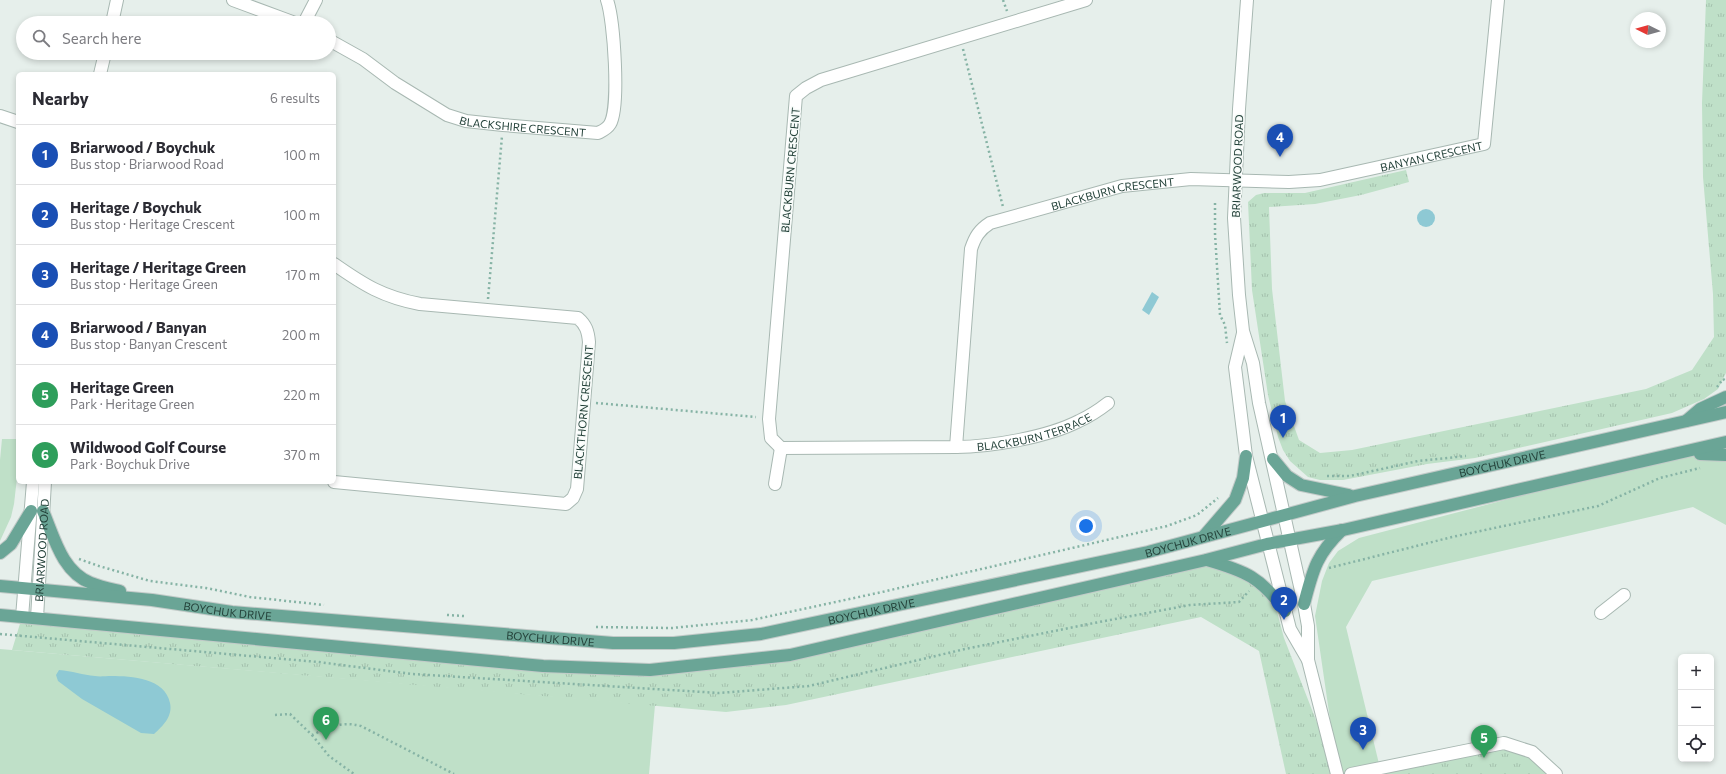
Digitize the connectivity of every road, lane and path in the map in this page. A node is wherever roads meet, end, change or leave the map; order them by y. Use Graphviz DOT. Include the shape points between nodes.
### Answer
graph roads {
  1 [pos="117,0"];
  2 [pos="232,0"];
  3 [pos="316,0"];
  4 [pos="607,0"];
  5 [pos="1003,0"];
  6 [pos="1086,0"];
  7 [pos="1247,0"];
  8 [pos="1498,0"];
  9 [pos="1007,12"];
  10 [pos="114,16"];
  11 [pos="276,16"];
  12 [pos="308,16"];
  13 [pos="336,44"];
  14 [pos="963,51"];
  15 [pos="103,60"];
  16 [pos="100,72"];
  17 [pos="0,116"];
  18 [pos="16,121"];
  19 [pos="502,139"];
  20 [pos="1236,180"];
  21 [pos="1003,209"];
  22 [pos="336,265"];
  23 [pos="488,298"];
  24 [pos="1243,331"];
  25 [pos="1726,381"];
  26 [pos="1712,391"];
  27 [pos="1726,397"];
  28 [pos="596,403"];
  29 [pos="1108,403"];
  30 [pos="1726,412"];
  31 [pos="769,419"];
  32 [pos="1684,423"];
  33 [pos="1726,442"];
  34 [pos="956,447"];
  35 [pos="781,448"];
  36 [pos="1684,453"];
  37 [pos="1726,455"];
  38 [pos="1246,456"];
  39 [pos="1469,456"];
  40 [pos="1273,459"];
  41 [pos="1707,467"];
  42 [pos="1325,476"];
  43 [pos="336,482"];
  44 [pos="33,484"];
  45 [pos="44,484"];
  46 [pos="775,484"];
  47 [pos="1222,495"];
  48 [pos="1355,496"];
  49 [pos="37,511"];
  50 [pos="1284,514"];
  51 [pos="1261,520"];
  52 [pos="1343,530"];
  53 [pos="1203,537"];
  54 [pos="1290,540"];
  55 [pos="1267,544"];
  56 [pos="0,553"];
  57 [pos="1206,560"];
  58 [pos="69,567"];
  59 [pos="1325,569"];
  60 [pos="0,586"];
  61 [pos="25,587"];
  62 [pos="39,589"];
  63 [pos="1624,595"];
  64 [pos="152,600"];
  65 [pos="1304,604"];
  66 [pos="325,605"];
  67 [pos="1285,611"];
  68 [pos="1601,613"];
  69 [pos="440,614"];
  70 [pos="0,615"];
  71 [pos="22,616"];
  72 [pos="471,617"];
  73 [pos="37,618"];
  74 [pos="595,627"];
  75 [pos="0,634"];
  76 [pos="53,638"];
  77 [pos="1308,660"];
  78 [pos="275,715"];
  79 [pos="312,734"];
  80 [pos="354,774"];
  81 [pos="454,774"];
  82 [pos="1337,774"];
  83 [pos="1352,774"];
  84 [pos="1556,774"];
  1 -- 10 [label="street"];
  2 -- 11 [label="street"];
  3 -- 12 [label="street"];
  4 -- 13 [label="street, BLACKSHIRE CRESCENT" via="616,58 613,117 610,124 598,134 466,121 447,115"];
  5 -- 9 [label="path"];
  6 -- 31 [label="street, BLACKBURN CRESCENT" via="821,80 796,96"];
  7 -- 20 [label="street, BRIARWOOD ROAD"];
  8 -- 20 [label="street, BANYAN CRESCENT" via="1484,144 1320,180"];
  14 -- 21 [label="path"];
  15 -- 16 [label="street"];
  17 -- 18 [label="street"];
  19 -- 23 [label="path"];
  20 -- 24 [label="street, BRIARWOOD ROAD" via="1235,225"];
  20 -- 34 [label="street, BLACKBURN CRESCENT" via="1191,179 1122,186 1005,217 981,229 974,237 971,249"];
  22 -- 43 [label="street, BLACKTHORN CRESCENT" via="370,289 402,301 578,318 588,332 589,342 577,489 566,504"];
  24 -- 38 [label="street, BRIARWOOD ROAD" via="1235,367"];
  24 -- 40 [label="street, BRIARWOOD ROAD" via="1253,363 1259,403"];
  25 -- 26 [label="path" via="1722,379"];
  27 -- 32 [label="main road" via="1700,409"];
  28 -- 31 [label="path"];
  29 -- 34 [label="street, BLACKBURN TERRACE" via="1078,422 1047,432 978,447"];
  30 -- 32 [label="main road, BOYCHUK DRIVE"];
  31 -- 35 [label="street, BLACKBURN CRESCENT" via="771,438"];
  32 -- 48 [label="main road, BOYCHUK DRIVE"];
  33 -- 36 [label="main road, BOYCHUK DRIVE"];
  34 -- 35 [label="street"];
  35 -- 46 [label="street"];
  36 -- 37 [label="main road"];
  36 -- 52 [label="main road, BOYCHUK DRIVE"];
  38 -- 51 [label="street, BRIARWOOD ROAD"];
  38 -- 53 [label="main road" via="1243,478 1235,500"];
  39 -- 42 [label="path" via="1418,462 1350,476"];
  40 -- 48 [label="main road" via="1288,476 1301,485"];
  40 -- 50 [label="street, BRIARWOOD ROAD"];
  41 -- 59 [label="path" via="1660,478 1598,506 1452,537"];
  44 -- 49 [label="street, BRIARWOOD ROAD"];
  45 -- 49 [label="street, BRIARWOOD ROAD"];
  47 -- 74 [label="path" via="1197,515 1167,526 752,620 672,628"];
  48 -- 50 [label="main road, BOYCHUK DRIVE"];
  49 -- 56 [label="main road" via="11,544"];
  49 -- 58 [label="main road"];
  49 -- 61 [label="street, BRIARWOOD ROAD"];
  49 -- 62 [label="street, BRIARWOOD ROAD"];
  50 -- 51 [label="main road, BOYCHUK DRIVE"];
  50 -- 54 [label="street, BRIARWOOD ROAD"];
  51 -- 53 [label="main road, BOYCHUK DRIVE"];
  51 -- 55 [label="street, BRIARWOOD ROAD"];
  52 -- 54 [label="main road, BOYCHUK DRIVE"];
  52 -- 65 [label="main road" via="1318,558"];
  53 -- 64 [label="main road, BOYCHUK DRIVE" via="1148,552 761,634 674,643 613,643 474,633 232,612"];
  54 -- 55 [label="main road, BOYCHUK DRIVE"];
  54 -- 65 [label="street, BRIARWOOD ROAD"];
  55 -- 57 [label="main road, BOYCHUK DRIVE"];
  55 -- 67 [label="street, BRIARWOOD ROAD"];
  57 -- 67 [label="main road" via="1234,568 1259,580"];
  57 -- 73 [label="main road, BOYCHUK DRIVE" via="790,655 650,670 543,666"];
  58 -- 64 [label="main road" via="90,583"];
  58 -- 66 [label="path" via="80,558 150,581 250,597"];
  60 -- 61 [label="main road, BOYCHUK DRIVE"];
  61 -- 62 [label="main road, BOYCHUK DRIVE"];
  61 -- 71 [label="street, BRIARWOOD ROAD"];
  62 -- 64 [label="main road, BOYCHUK DRIVE"];
  62 -- 73 [label="street, BRIARWOOD ROAD"];
  63 -- 68 [label="street"];
  65 -- 77 [label="street, BRIARWOOD ROAD" via="1308,626"];
  67 -- 77 [label="street, BRIARWOOD ROAD" via="1290,629"];
  69 -- 72 [label="path"];
  70 -- 71 [label="main road, BOYCHUK DRIVE"];
  71 -- 73 [label="main road, BOYCHUK DRIVE"];
  75 -- 76 [label="path"];
  77 -- 82 [label="street"];
  78 -- 79 [label="path" via="290,714"];
  79 -- 80 [label="path" via="329,756"];
  79 -- 81 [label="path" via="338,724 361,726"];
  83 -- 84 [label="street" via="1504,743 1532,752"];
}
